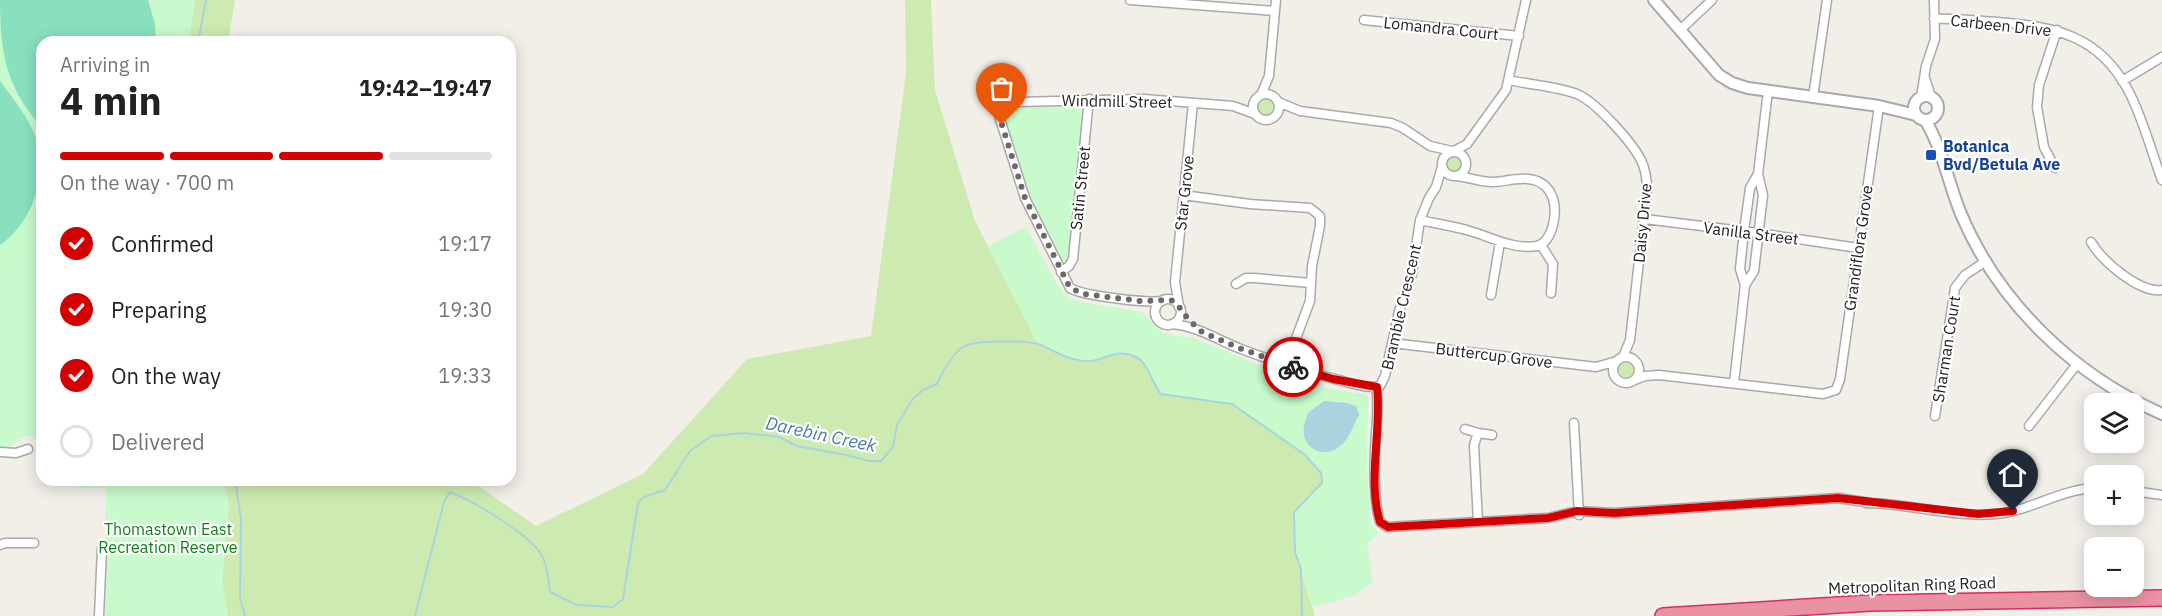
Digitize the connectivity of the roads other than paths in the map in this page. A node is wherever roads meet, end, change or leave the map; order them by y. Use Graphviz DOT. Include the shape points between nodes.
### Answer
graph roads {
  1 [pos="1130,0"];
  2 [pos="1276,0"];
  3 [pos="1526,0"];
  4 [pos="1654,0"];
  5 [pos="1712,0"];
  6 [pos="1827,0"];
  7 [pos="1934,0"];
  8 [pos="1275,11"];
  9 [pos="1934,19"];
  10 [pos="1364,20"];
  11 [pos="1680,30"];
  12 [pos="2057,30"];
  13 [pos="1518,36"];
  14 [pos="2162,57"];
  15 [pos="1269,76"];
  16 [pos="1509,80"];
  17 [pos="2122,81"];
  18 [pos="1768,91"];
  19 [pos="1260,96"];
  20 [pos="1813,97"];
  21 [pos="1089,99"];
  22 [pos="1277,101"];
  23 [pos="1193,103"];
  24 [pos="1233,106"];
  25 [pos="1879,106"];
  26 [pos="1921,107"];
  27 [pos="1300,111"];
  28 [pos="1255,114"];
  29 [pos="1937,114"];
  30 [pos="1276,116"];
  31 [pos="1467,144"];
  32 [pos="1430,146"];
  33 [pos="1939,147"];
  34 [pos="1453,151"];
  35 [pos="1466,163"];
  36 [pos="1441,166"];
  37 [pos="2055,168"];
  38 [pos="1758,174"];
  39 [pos="2161,174"];
  40 [pos="1454,176"];
  41 [pos="1478,180"];
  42 [pos="1436,187"];
  43 [pos="1184,195"];
  44 [pos="1645,219"];
  45 [pos="1420,220"];
  46 [pos="1744,231"];
  47 [pos="1758,232"];
  48 [pos="1500,242"];
  49 [pos="2091,242"];
  50 [pos="1541,245"];
  51 [pos="1858,248"];
  52 [pos="1986,261"];
  53 [pos="1061,272"];
  54 [pos="1174,282"];
  55 [pos="1311,283"];
  56 [pos="1236,284"];
  57 [pos="1745,285"];
  58 [pos="2162,290"];
  59 [pos="1551,293"];
  60 [pos="1491,295"];
  61 [pos="1140,301"];
  62 [pos="1163,301"];
  63 [pos="1180,308"];
  64 [pos="1156,314"];
  65 [pos="1172,324"];
  66 [pos="1202,332"];
  67 [pos="1630,340"];
  68 [pos="1392,343"];
  69 [pos="1620,359"];
  70 [pos="1636,361"];
  71 [pos="2077,364"];
  72 [pos="1286,365"];
  73 [pos="1596,367"];
  74 [pos="1659,375"];
  75 [pos="1616,377"];
  76 [pos="1635,380"];
  77 [pos="1734,383"];
  78 [pos="1377,387"];
  79 [pos="2162,414"];
  80 [pos="1935,416"];
  81 [pos="1574,423"];
  82 [pos="2029,426"];
  83 [pos="1465,429"];
  84 [pos="1478,434"];
  85 [pos="1492,435"];
  86 [pos="28,449"];
  87 [pos="0,452"];
  88 [pos="2084,488"];
  89 [pos="2144,493"];
  90 [pos="2162,495"];
  91 [pos="1579,513"];
  92 [pos="1478,522"];
  93 [pos="34,543"];
  94 [pos="0,545"];
  95 [pos="102,548"];
  96 [pos="2162,598"];
  97 [pos="99,616"];
  98 [pos="1663,616"];
  1 -- 8 [label="street"];
  2 -- 8 [label="street"];
  3 -- 13 [label="street"];
  4 -- 11 [label="street"];
  5 -- 11 [label="street"];
  6 -- 20 [label="street"];
  7 -- 9 [label="street"];
  8 -- 15 [label="street"];
  9 -- 12 [label="street, Carbeen Drive"];
  9 -- 26 [label="street" via="1935,39 1927,60"];
  10 -- 13 [label="street, Lomandra Court"];
  11 -- 18 [label="street" via="1725,80"];
  12 -- 17 [label="street, Carbeen Drive" via="2098,53"];
  12 -- 37 [label="street" via="2039,85 2037,107 2044,147"];
  13 -- 16 [label="street"];
  14 -- 17 [label="street"];
  15 -- 19 [label="street"];
  15 -- 22 [label="street"];
  16 -- 31 [label="street" via="1502,97"];
  16 -- 44 [label="street, Daisy Drive" via="1575,94 1600,110 1645,169"];
  17 -- 39 [label="street, Carbeen Drive"];
  18 -- 20 [label="street"];
  18 -- 38 [label="street"];
  19 -- 22 [label="street" via="1270,95"];
  19 -- 24 [label="street, Windmill Street"];
  19 -- 28 [label="street" via="1253,104"];
  20 -- 25 [label="street"];
  21 -- 23 [label="street, Windmill Street"];
  21 -- 53 [label="street, Satin Street" via="1073,260"];
  21 -- 53 [label="street, Windmill Street" via="1008,103 1000,113 1020,186"];
  22 -- 27 [label="street"];
  22 -- 30 [label="street"];
  23 -- 24 [label="street, Windmill Street"];
  23 -- 43 [label="street, Star Grove"];
  24 -- 28 [label="street, Windmill Street"];
  25 -- 26 [label="street"];
  25 -- 51 [label="street, Grandiflora Grove"];
  26 -- 29 [label="street" via="1932,119"];
  26 -- 29 [label="street" via="1938,104"];
  26 -- 33 [label="street"];
  27 -- 30 [label="street"];
  27 -- 32 [label="street" via="1391,123"];
  28 -- 30 [label="street" via="1265,120"];
  29 -- 33 [label="street"];
  31 -- 34 [label="street"];
  31 -- 35 [label="street"];
  32 -- 34 [label="street"];
  32 -- 36 [label="street"];
  33 -- 52 [label="street" via="1962,216"];
  34 -- 35 [label="street" via="1462,154"];
  34 -- 36 [label="street" via="1445,154"];
  35 -- 40 [label="street" via="1463,172"];
  35 -- 41 [label="street"];
  36 -- 40 [label="street" via="1445,173"];
  36 -- 42 [label="street, Bramble Crescent"];
  38 -- 46 [label="street" via="1750,188"];
  38 -- 47 [label="street" via="1763,195"];
  40 -- 41 [label="street"];
  40 -- 42 [label="street, Bramble Crescent"];
  41 -- 50 [label="street" via="1527,178 1550,189 1554,200 1553,224"];
  42 -- 45 [label="street, Bramble Crescent"];
  43 -- 54 [label="street, Star Grove"];
  43 -- 55 [label="street" via="1314,209 1320,216 1320,226"];
  44 -- 46 [label="street, Vanilla Street"];
  44 -- 67 [label="street, Daisy Drive"];
  45 -- 48 [label="street" via="1472,231"];
  45 -- 68 [label="street, Bramble Crescent" via="1412,274"];
  46 -- 47 [label="street, Vanilla Street"];
  46 -- 57 [label="street" via="1740,269"];
  47 -- 51 [label="street, Vanilla Street"];
  47 -- 57 [label="street" via="1754,271"];
  48 -- 50 [label="street"];
  48 -- 60 [label="street"];
  49 -- 58 [label="street" via="2104,259 2135,282 2150,290"];
  50 -- 59 [label="street" via="1553,264"];
  51 -- 77 [label="street, Grandiflora Grove" via="1836,390 1823,393"];
  52 -- 71 [label="street" via="2030,320"];
  52 -- 80 [label="street, Sharman Court" via="1965,275 1955,288"];
  53 -- 61 [label="street" via="1070,288 1078,293"];
  54 -- 62 [label="street, Star Grove"];
  54 -- 63 [label="street, Star Grove"];
  55 -- 56 [label="street" via="1246,278"];
  55 -- 72 [label="street" via="1310,301"];
  57 -- 77 [label="street"];
  61 -- 62 [label="street"];
  61 -- 64 [label="street"];
  62 -- 63 [label="street" via="1175,302"];
  62 -- 64 [label="street"];
  63 -- 65 [label="street" via="1180,317"];
  63 -- 66 [label="street, Bramble Crescent"];
  64 -- 65 [label="street" via="1160,322"];
  65 -- 66 [label="street, Bramble Crescent"];
  66 -- 72 [label="street, Bramble Crescent"];
  67 -- 69 [label="street, Daisy Drive"];
  67 -- 70 [label="street, Daisy Drive"];
  68 -- 73 [label="street, Buttercup Grove"];
  68 -- 78 [label="street, Bramble Crescent" via="1384,380"];
  69 -- 70 [label="street"];
  69 -- 73 [label="street, Buttercup Grove"];
  69 -- 75 [label="street" via="1613,369"];
  70 -- 74 [label="street"];
  70 -- 76 [label="street" via="1639,374"];
  71 -- 79 [label="street"];
  71 -- 82 [label="street"];
  72 -- 78 [label="street, Bramble Crescent"];
  73 -- 75 [label="street, Buttercup Grove"];
  74 -- 76 [label="street"];
  74 -- 77 [label="street"];
  75 -- 76 [label="street" via="1627,383"];
  78 -- 92 [label="street" via="1375,461 1380,522 1388,527"];
  81 -- 91 [label="street"];
  83 -- 84 [label="street"];
  84 -- 85 [label="street"];
  84 -- 92 [label="street" via="1473,445"];
  86 -- 87 [label="street"];
  88 -- 91 [label="street" via="2025,508 1989,514 1809,501 1597,517"];
  89 -- 90 [label="street"];
  91 -- 92 [label="street" via="1568,518"];
  93 -- 94 [label="street"];
  95 -- 97 [label="street"];
  96 -- 98 [label="highway, Metropolitan Ring Road" via="1870,603"];
}
